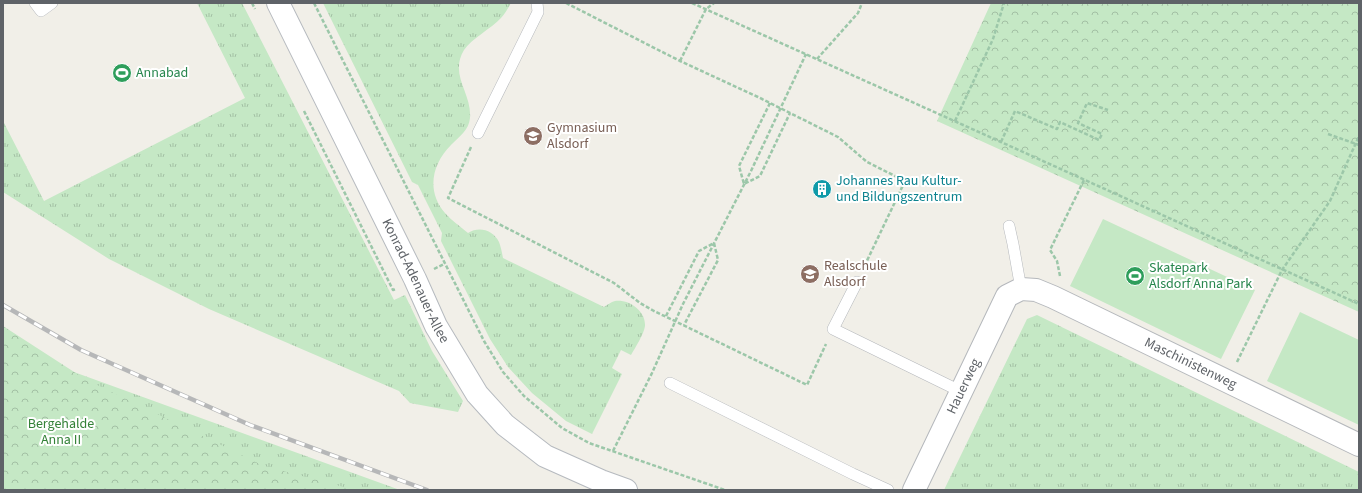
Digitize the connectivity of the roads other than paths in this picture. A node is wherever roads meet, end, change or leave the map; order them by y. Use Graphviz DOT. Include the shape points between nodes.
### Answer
graph roads {
  1 [pos="35,3"];
  2 [pos="52,3"];
  3 [pos="278,3"];
  4 [pos="537,3"];
  5 [pos="478,133"];
  6 [pos="1009,226"];
  7 [pos="857,282"];
  8 [pos="1021,288"];
  9 [pos="670,383"];
  10 [pos="962,392"];
  11 [pos="1359,445"];
  12 [pos="626,490"];
  13 [pos="888,490"];
  14 [pos="914,490"];
  1 -- 2 [label="lane" via="41,11"];
  3 -- 12 [label="street, Konrad-Adenauer-Allee" via="436,326 477,394 505,425 545,456"];
  4 -- 5 [label="lane" via="538,12"];
  6 -- 8 [label="lane"];
  7 -- 10 [label="lane" via="833,329"];
  8 -- 10 [label="street, Hauerweg" via="1007,296"];
  8 -- 11 [label="street, Maschinistenweg" via="1036,290 1053,297"];
  9 -- 13 [label="lane"];
  10 -- 14 [label="street, Hauerweg"];
}
